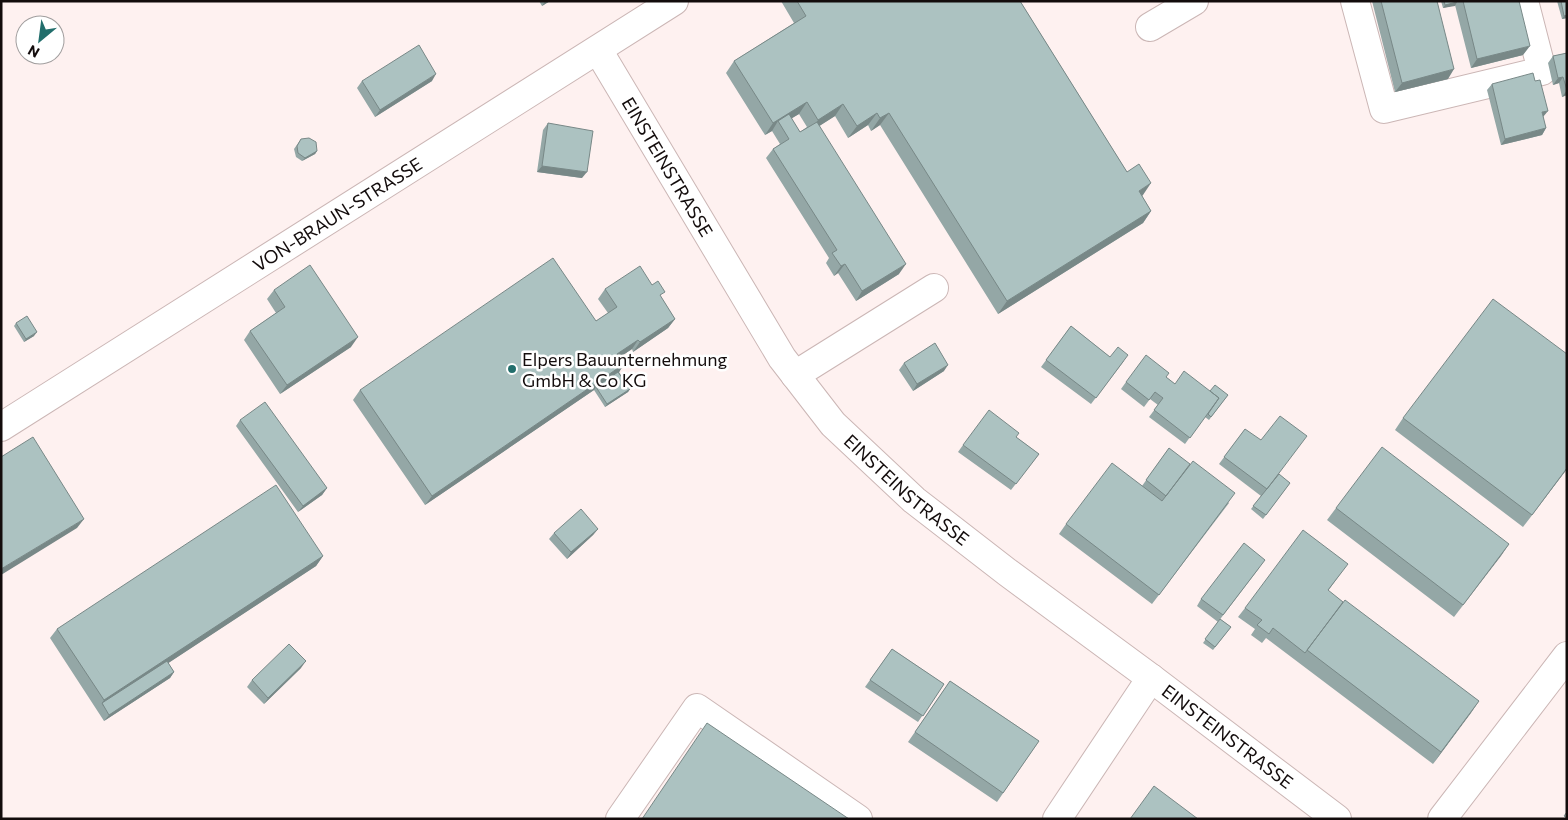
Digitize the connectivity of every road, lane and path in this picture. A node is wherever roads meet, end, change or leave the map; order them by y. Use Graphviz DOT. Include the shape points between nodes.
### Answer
graph roads {
  1 [pos="674,1"];
  2 [pos="1194,1"];
  3 [pos="1355,1"];
  4 [pos="1524,1"];
  5 [pos="1150,27"];
  6 [pos="598,50"];
  7 [pos="934,288"];
  8 [pos="795,375"];
  9 [pos="1,427"];
  10 [pos="1567,656"];
  11 [pos="1151,678"];
  12 [pos="620,819"];
  13 [pos="858,819"];
  14 [pos="1056,819"];
  15 [pos="1338,819"];
  16 [pos="1442,819"];
  1 -- 6 [label="street, VON-BRAUN-STRASSE"];
  2 -- 5 [label="street"];
  3 -- 4 [label="street" via="1384,109 1542,72"];
  6 -- 8 [label="street, EINSTEINSTRASSE"];
  6 -- 9 [label="street, VON-BRAUN-STRASSE"];
  7 -- 8 [label="street"];
  8 -- 11 [label="street, EINSTEINSTRASSE" via="833,424 914,500"];
  10 -- 16 [label="street"];
  11 -- 14 [label="street"];
  11 -- 15 [label="street, EINSTEINSTRASSE"];
  12 -- 13 [label="street" via="697,708"];
}
